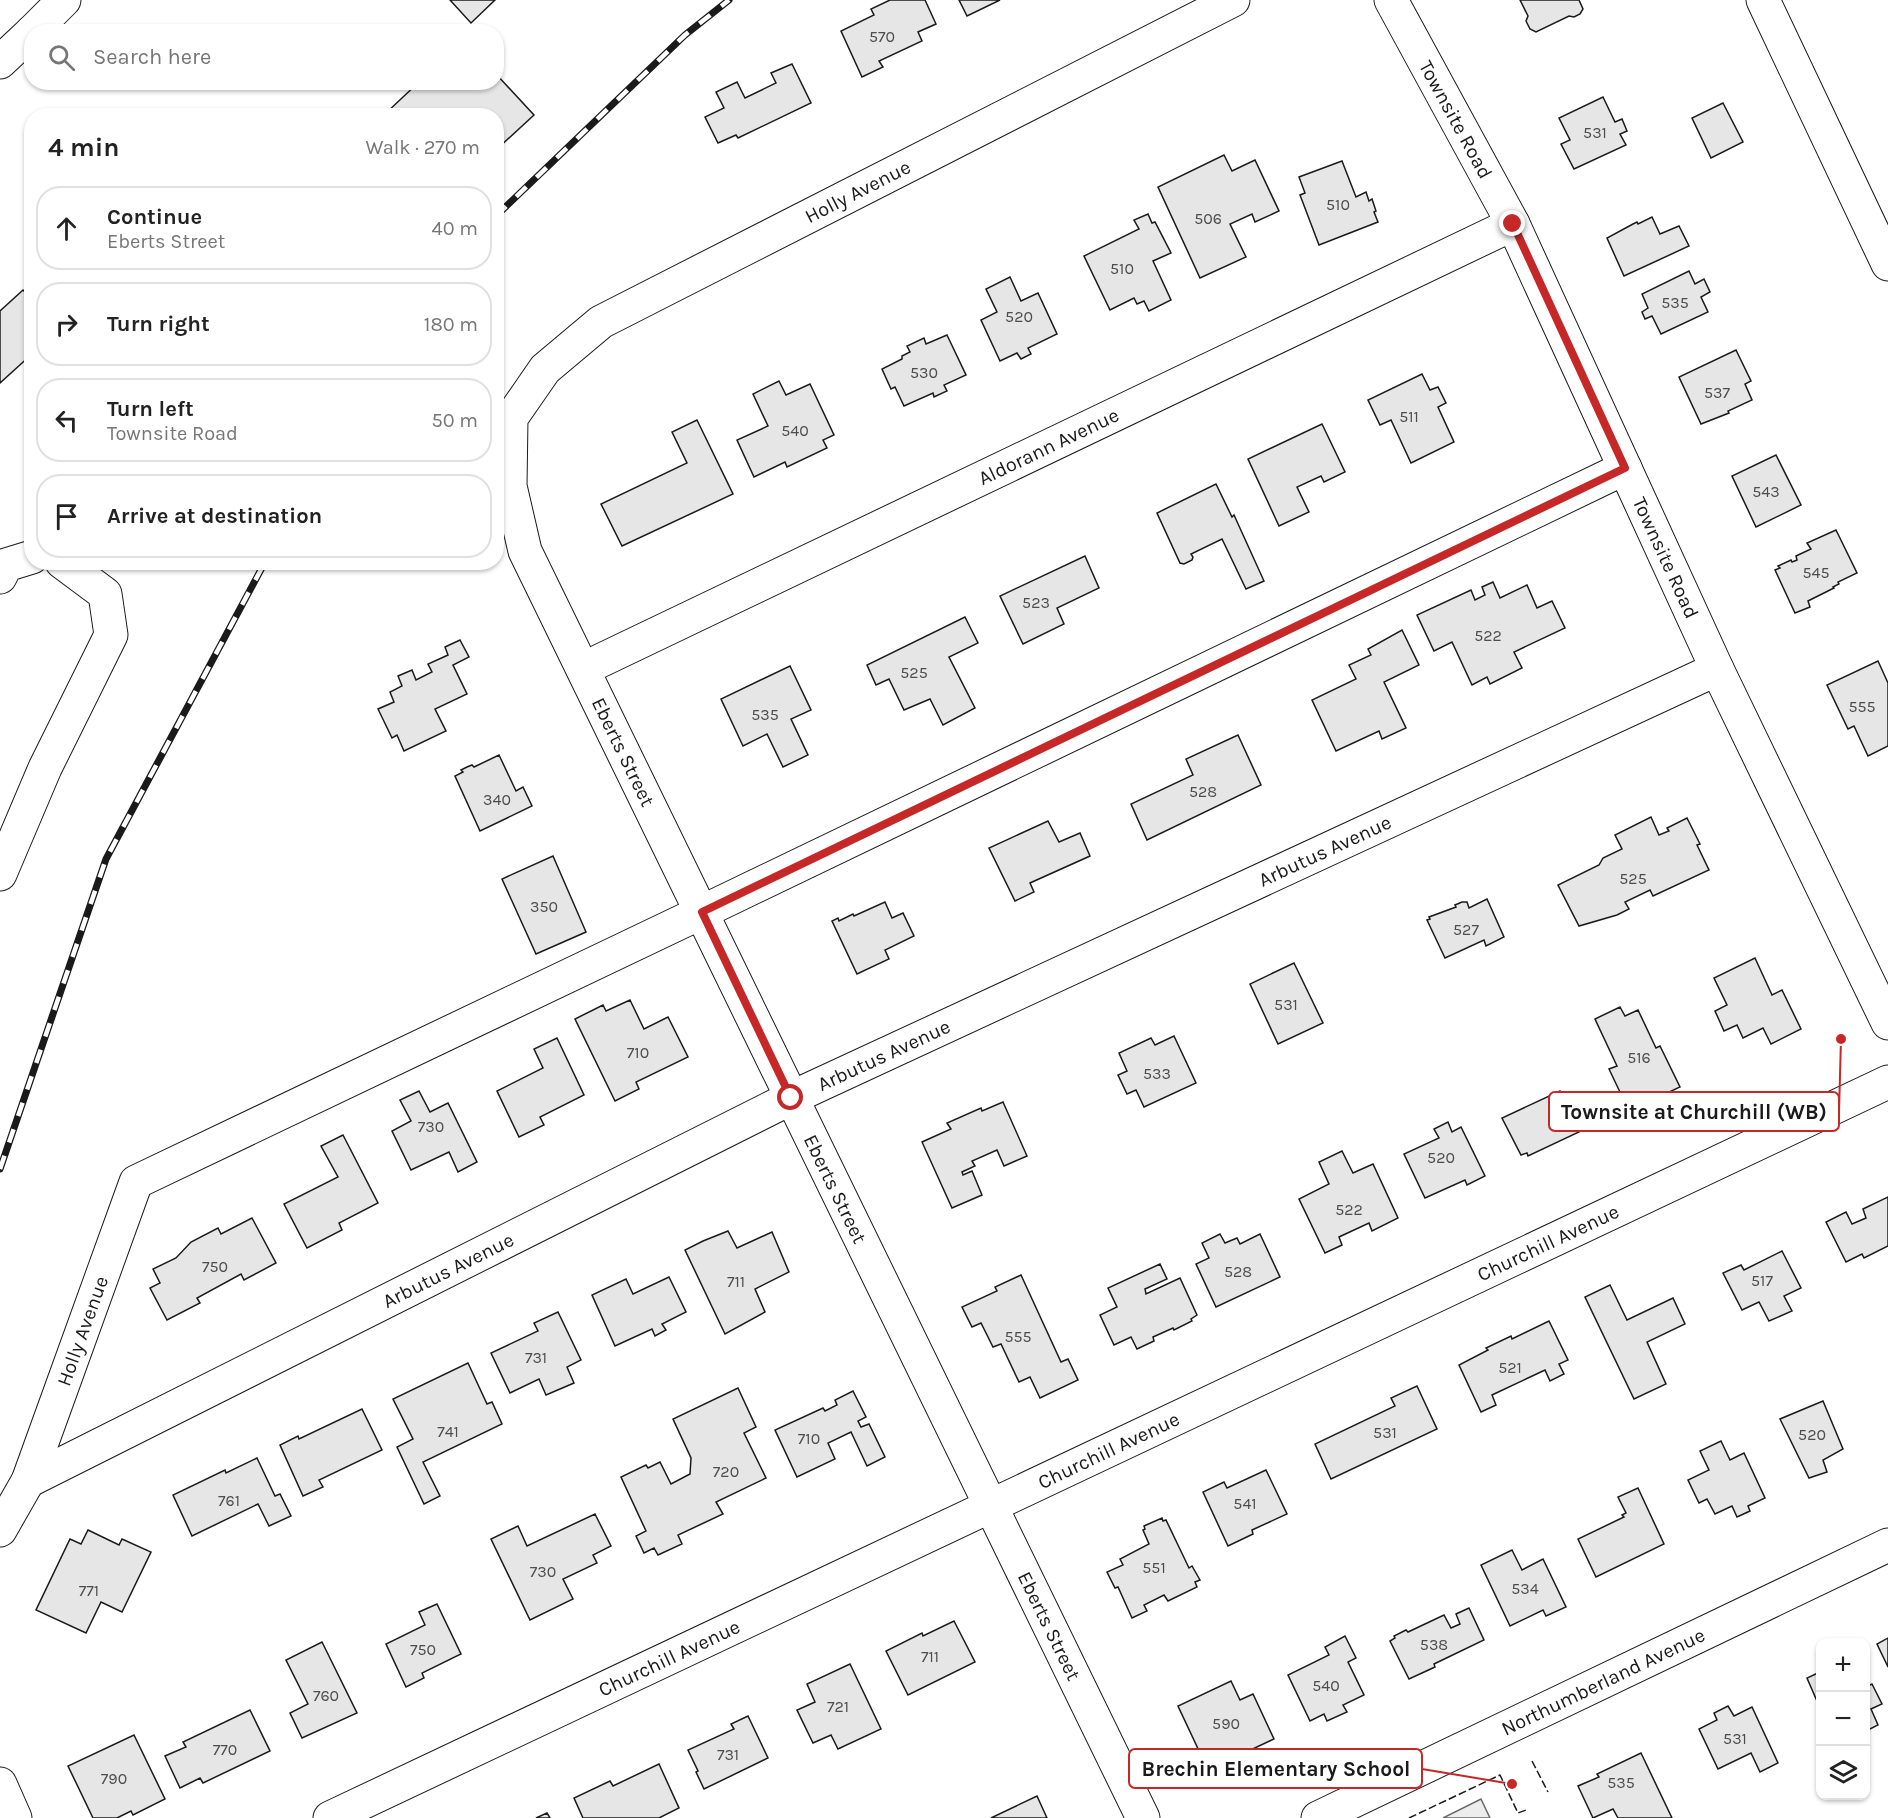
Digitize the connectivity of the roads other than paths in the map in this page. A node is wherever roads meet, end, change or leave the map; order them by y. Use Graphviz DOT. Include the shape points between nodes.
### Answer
graph roads {
  1 [pos="64,0"];
  2 [pos="1233,0"];
  3 [pos="1391,0"];
  4 [pos="1763,0"];
  5 [pos="40,24"];
  6 [pos="24,40"];
  7 [pos="0,62"];
  8 [pos="1513,224"];
  9 [pos="1888,264"];
  10 [pos="511,418"];
  11 [pos="1625,468"];
  12 [pos="24,559"];
  13 [pos="73,570"];
  14 [pos="0,577"];
  15 [pos="583,669"];
  16 [pos="1717,669"];
  17 [pos="0,874"];
  18 [pos="702,912"];
  19 [pos="1888,1023"];
  20 [pos="1888,1082"];
  21 [pos="791,1098"];
  22 [pos="28,1481"];
  23 [pos="990,1507"];
  24 [pos="0,1530"];
  25 [pos="1888,1545"];
  26 [pos="0,1784"];
  27 [pos="15,1818"];
  28 [pos="330,1818"];
  29 [pos="1143,1818"];
  30 [pos="1318,1818"];
  1 -- 5 [label="street"];
  2 -- 10 [label="street, Holly Avenue" via="601,322 545,369"];
  3 -- 8 [label="street, Townsite Road"];
  4 -- 9 [label="street"];
  6 -- 7 [label="street"];
  8 -- 11 [label="street, Townsite Road"];
  8 -- 15 [label="street, Aldorann Avenue"];
  10 -- 15 [label="street, Eberts Street" via="510,486 525,551"];
  11 -- 16 [label="street, Townsite Road"];
  11 -- 18 [label="street"];
  12 -- 14 [label="street" via="6,565"];
  13 -- 17 [label="street" via="105,594 111,635 45,768"];
  15 -- 18 [label="street, Eberts Street"];
  16 -- 19 [label="street, Townsite Road"];
  16 -- 21 [label="street, Arbutus Avenue"];
  18 -- 21 [label="street, Eberts Street"];
  18 -- 22 [label="street, Holly Avenue" via="136,1182"];
  20 -- 23 [label="street, Churchill Avenue"];
  21 -- 22 [label="street, Arbutus Avenue"];
  21 -- 23 [label="street, Eberts Street"];
  22 -- 24 [label="street, Holly Avenue"];
  23 -- 28 [label="street, Churchill Avenue"];
  23 -- 29 [label="street, Eberts Street"];
  25 -- 30 [label="street, Northumberland Avenue"];
  26 -- 27 [label="street"];
}
